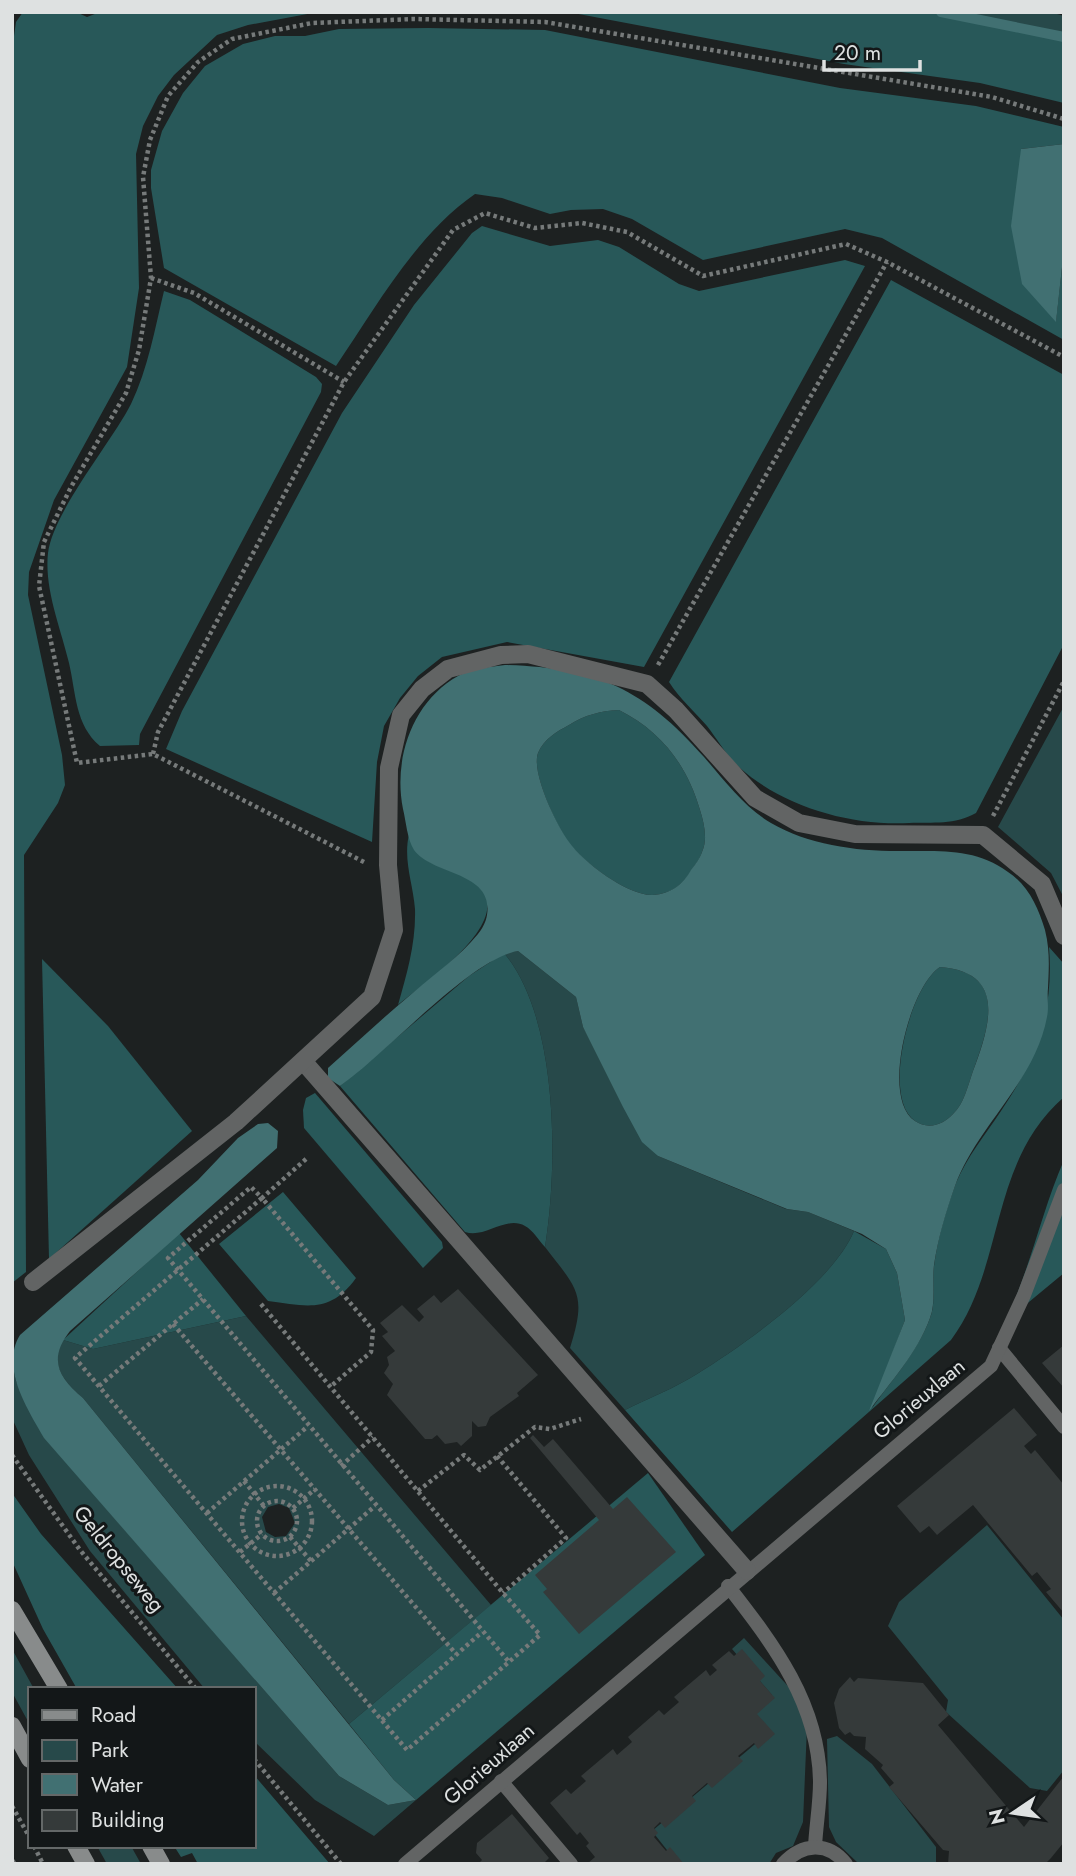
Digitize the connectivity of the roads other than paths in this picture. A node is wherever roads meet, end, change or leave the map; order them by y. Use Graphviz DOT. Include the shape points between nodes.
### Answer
graph roads {
  1 [pos="1064,936"];
  2 [pos="303,1061"];
  3 [pos="1064,1190"];
  4 [pos="33,1282"];
  5 [pos="999,1348"];
  6 [pos="1064,1427"];
  7 [pos="747,1571"];
  8 [pos="728,1586"];
  9 [pos="12,1610"];
  10 [pos="58,1687"];
  11 [pos="12,1726"];
  12 [pos="28,1755"];
  13 [pos="501,1781"];
  14 [pos="815,1847"];
  15 [pos="77,1848"];
  16 [pos="152,1848"];
  17 [pos="86,1864"];
  18 [pos="161,1864"];
  19 [pos="405,1864"];
  20 [pos="570,1864"];
  21 [pos="783,1864"];
  22 [pos="846,1864"];
  1 -- 2 [label="street" via="1042,884 983,835 855,834 799,823 755,798 647,684 528,654 501,654 448,669 422,689 401,715 389,768 394,930 372,997"];
  2 -- 4 [label="street" via="236,1122"];
  2 -- 7 [label="street"];
  3 -- 5 [label="lane, Glorieuxlaan"];
  5 -- 6 [label="lane"];
  5 -- 7 [label="lane, Glorieuxlaan" via="991,1366"];
  7 -- 8 [label="lane, Glorieuxlaan"];
  8 -- 13 [label="lane, Glorieuxlaan"];
  8 -- 14 [label="lane" via="779,1655 810,1715 820,1783"];
  9 -- 10 [label="main road"];
  11 -- 12 [label="main road"];
  13 -- 19 [label="lane, Glorieuxlaan"];
  13 -- 20 [label="lane"];
  14 -- 21 [label="lane" via="801,1849"];
  14 -- 22 [label="lane" via="828,1849"];
  15 -- 17 [label="main road"];
  16 -- 18 [label="main road"];
}
